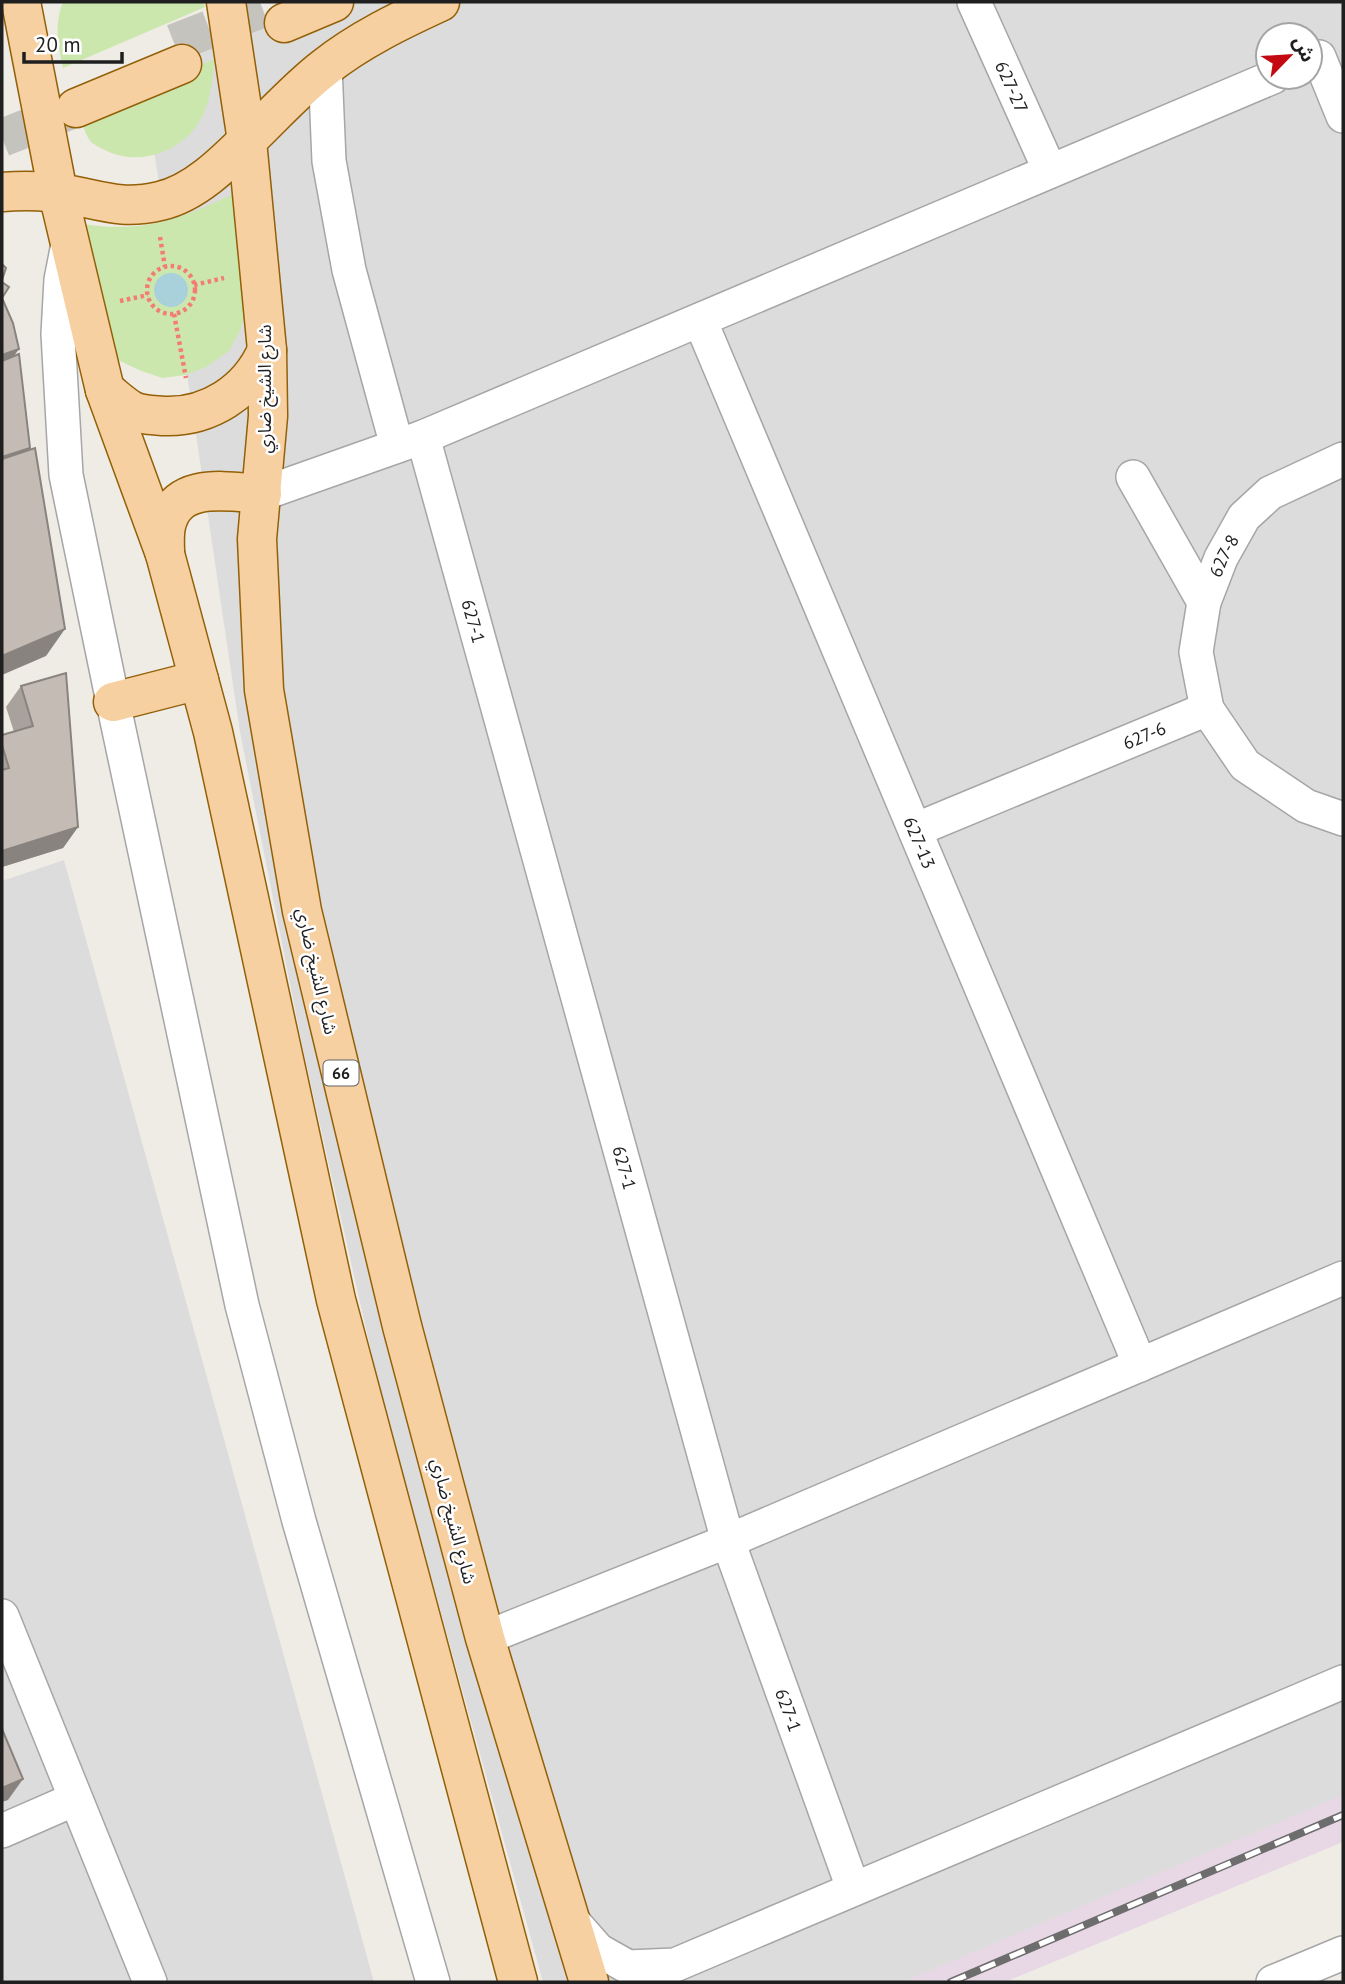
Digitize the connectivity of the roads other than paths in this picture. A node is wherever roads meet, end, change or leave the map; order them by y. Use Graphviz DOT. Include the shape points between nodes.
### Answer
graph roads {
  1 [pos="226,2"];
  2 [pos="334,2"];
  3 [pos="440,2"];
  4 [pos="974,2"];
  5 [pos="17,9"];
  6 [pos="284,23"];
  7 [pos="178,53"];
  8 [pos="1324,55"];
  9 [pos="325,67"];
  10 [pos="1254,85"];
  11 [pos="72,96"];
  12 [pos="1343,116"];
  13 [pos="247,141"];
  14 [pos="1050,171"];
  15 [pos="2,192"];
  16 [pos="58,193"];
  17 [pos="69,238"];
  18 [pos="700,320"];
  19 [pos="267,350"];
  20 [pos="105,390"];
  21 [pos="410,442"];
  22 [pos="1343,459"];
  23 [pos="1132,477"];
  24 [pos="262,495"];
  25 [pos="165,554"];
  26 [pos="1204,602"];
  27 [pos="199,680"];
  28 [pos="113,702"];
  29 [pos="1207,709"];
  30 [pos="1343,819"];
  31 [pos="915,830"];
  32 [pos="1343,1278"];
  33 [pos="1140,1365"];
  34 [pos="728,1541"];
  35 [pos="2,1616"];
  36 [pos="485,1638"];
  37 [pos="1343,1682"];
  38 [pos="75,1799"];
  39 [pos="2,1831"];
  40 [pos="853,1888"];
  41 [pos="568,1916"];
  42 [pos="1338,1964"];
  43 [pos="666,1974"];
  44 [pos="149,1982"];
  45 [pos="433,1982"];
  46 [pos="518,1982"];
  47 [pos="589,1982"];
  48 [pos="1273,1982"];
  1 -- 13 [label="main road, شارع الشيخ ضاري"];
  2 -- 6 [label="main road"];
  3 -- 9 [label="main road" via="390,25"];
  4 -- 14 [label="street, 627-27"];
  5 -- 16 [label="main road"];
  7 -- 11 [label="main road"];
  8 -- 12 [label="street"];
  9 -- 13 [label="main road"];
  9 -- 21 [label="street, 627-1" via="329,161 349,270"];
  10 -- 14 [label="street"];
  13 -- 16 [label="main road" via="214,172 164,200 124,206"];
  13 -- 19 [label="main road, شارع الشيخ ضاري / 66"];
  14 -- 18 [label="street"];
  15 -- 16 [label="main road"];
  16 -- 17 [label="main road"];
  17 -- 20 [label="main road"];
  17 -- 28 [label="street" via="58,334 66,475"];
  18 -- 21 [label="street"];
  18 -- 31 [label="street, 627-13"];
  19 -- 20 [label="main road" via="237,391 191,414 149,415 131,410"];
  19 -- 24 [label="main road, شارع الشيخ ضاري / 66"];
  20 -- 25 [label="main road"];
  21 -- 24 [label="street"];
  21 -- 34 [label="street, 627-1"];
  22 -- 26 [label="street, 627-8" via="1270,493 1244,517"];
  23 -- 26 [label="street"];
  24 -- 25 [label="main road" via="215,490 183,500 165,528"];
  24 -- 36 [label="main road, شارع الشيخ ضاري / 66" via="257,539 264,690 302,911 402,1326"];
  25 -- 27 [label="main road"];
  26 -- 29 [label="street, 627-8" via="1196,652"];
  27 -- 28 [label="main road"];
  27 -- 46 [label="main road" via="336,1300"];
  28 -- 45 [label="street" via="242,1306 299,1521"];
  29 -- 30 [label="street" via="1245,765 1306,806"];
  29 -- 31 [label="street, 627-6"];
  31 -- 33 [label="street, 627-13"];
  32 -- 33 [label="street"];
  33 -- 34 [label="street"];
  34 -- 36 [label="street"];
  34 -- 40 [label="street, 627-1"];
  35 -- 38 [label="street"];
  36 -- 41 [label="main road, شارع الشيخ ضاري / 66"];
  37 -- 40 [label="street"];
  38 -- 39 [label="street"];
  38 -- 44 [label="street"];
  40 -- 43 [label="street"];
  41 -- 43 [label="street" via="598,1950 628,1967"];
  41 -- 47 [label="main road, شارع الشيخ ضاري / 66"];
  42 -- 48 [label="street"];
}
